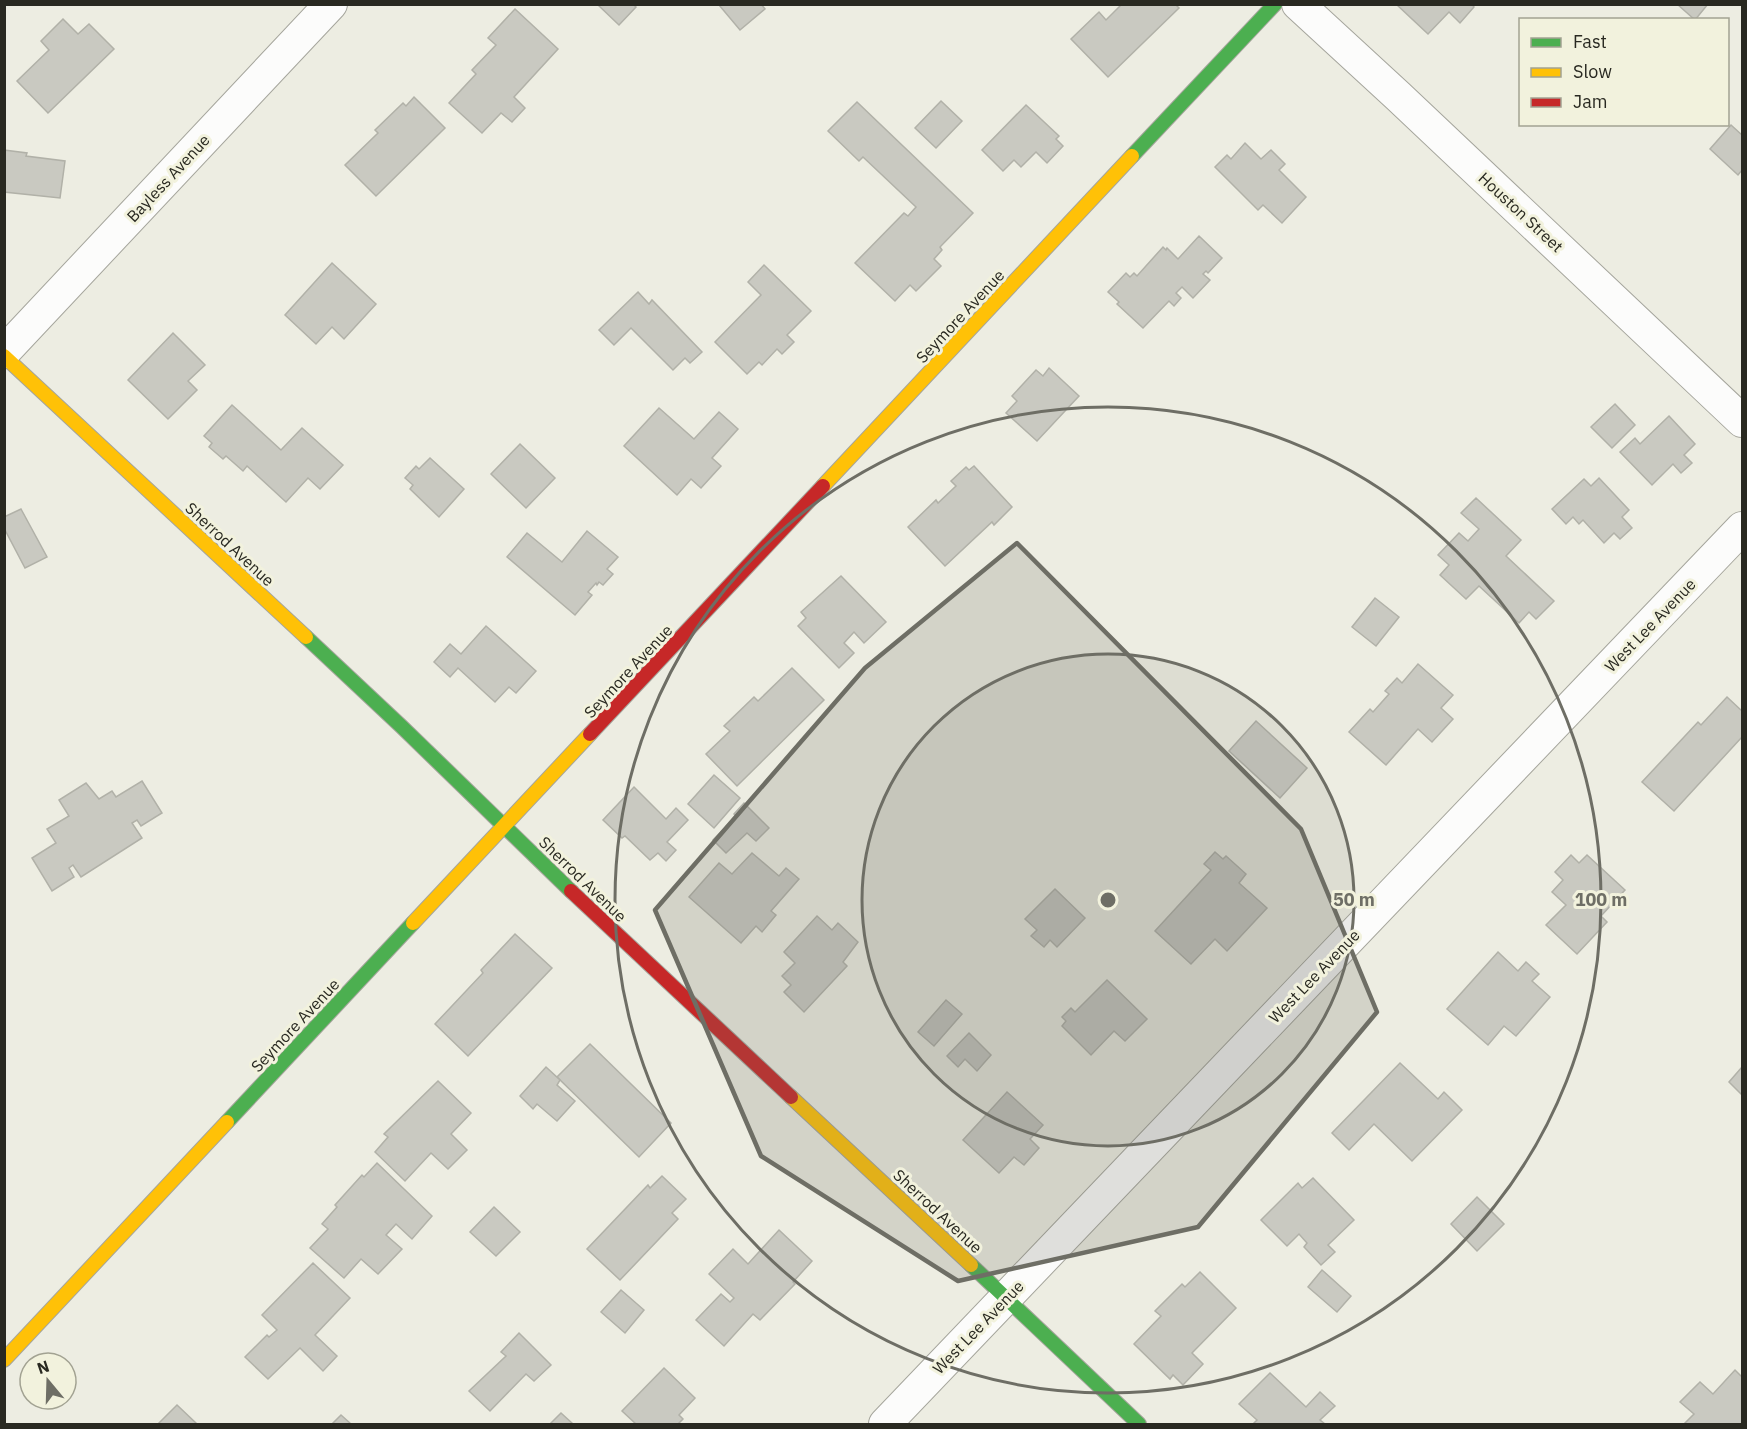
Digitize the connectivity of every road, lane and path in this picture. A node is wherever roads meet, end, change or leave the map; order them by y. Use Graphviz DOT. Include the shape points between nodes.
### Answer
graph roads {
  1 [pos="331,4"];
  2 [pos="1275,4"];
  3 [pos="1298,4"];
  4 [pos="4,354"];
  5 [pos="1743,421"];
  6 [pos="1743,528"];
  7 [pos="504,827"];
  8 [pos="1006,1297"];
  9 [pos="4,1360"];
  10 [pos="885,1425"];
  11 [pos="1139,1425"];
  1 -- 4 [label="street, Bayless Avenue"];
  2 -- 7 [label="street, Seymore Avenue"];
  3 -- 5 [label="street, Houston Street"];
  4 -- 7 [label="street, Sherrod Avenue"];
  6 -- 8 [label="street, West Lee Avenue"];
  7 -- 8 [label="street, Sherrod Avenue"];
  7 -- 9 [label="street, Seymore Avenue"];
  8 -- 10 [label="street, West Lee Avenue"];
  8 -- 11 [label="street, Sherrod Avenue"];
}
